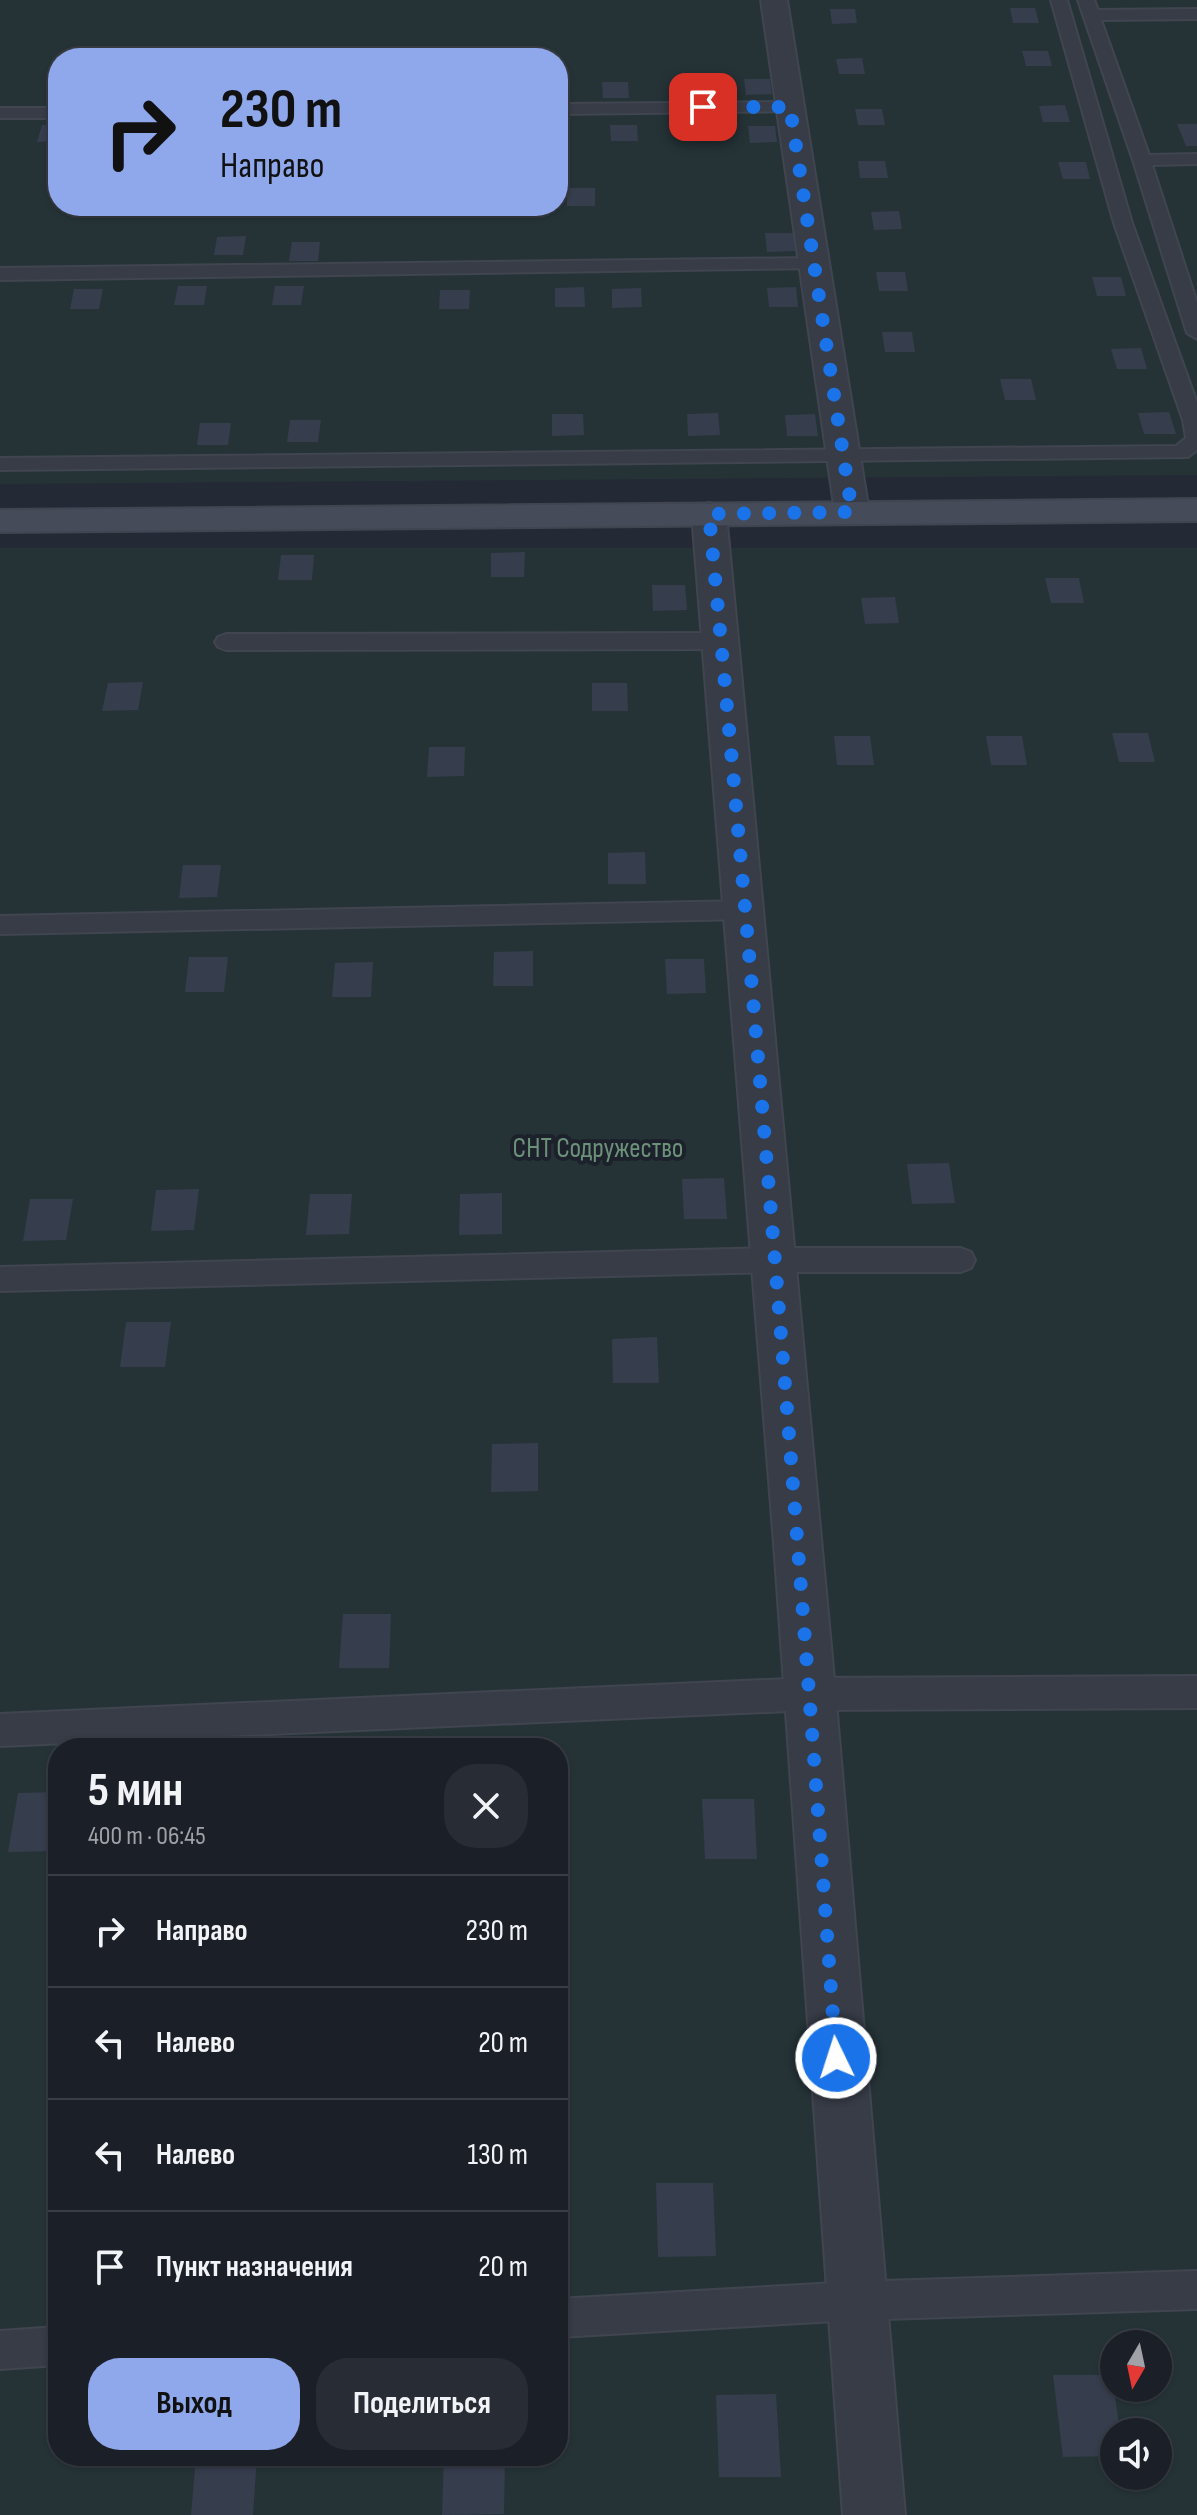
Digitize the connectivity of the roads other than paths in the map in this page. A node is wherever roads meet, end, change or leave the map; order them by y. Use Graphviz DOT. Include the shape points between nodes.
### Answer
graph roads {
  1 [pos="774,0"];
  2 [pos="1059,0"];
  3 [pos="1088,8"];
  4 [pos="1197,14"];
  5 [pos="790,107"];
  6 [pos="568,109"];
  7 [pos="0,113"];
  8 [pos="48,113"];
  9 [pos="1197,159"];
  10 [pos="1142,160"];
  11 [pos="814,264"];
  12 [pos="0,274"];
  13 [pos="1196,330"];
  14 [pos="844,456"];
  15 [pos="0,464"];
  16 [pos="1197,510"];
  17 [pos="852,512"];
  18 [pos="709,514"];
  19 [pos="0,521"];
  20 [pos="721,641"];
  21 [pos="226,642"];
  22 [pos="746,910"];
  23 [pos="0,925"];
  24 [pos="773,1260"];
  25 [pos="961,1260"];
  26 [pos="0,1279"];
  27 [pos="1197,1692"];
  28 [pos="810,1694"];
  29 [pos="0,1730"];
  30 [pos="1197,2290"];
  31 [pos="853,2301"];
  32 [pos="568,2317"];
  33 [pos="48,2347"];
  34 [pos="0,2350"];
  35 [pos="874,2515"];
  1 -- 5 [label="street"];
  2 -- 14 [label="lane" via="1123,223 1197,440 1181,452"];
  3 -- 4 [label="lane"];
  3 -- 10 [label="lane"];
  5 -- 6 [label="lane"];
  5 -- 11 [label="street"];
  7 -- 8 [label="lane"];
  9 -- 10 [label="lane"];
  10 -- 13 [label="lane"];
  11 -- 12 [label="lane"];
  11 -- 14 [label="street"];
  14 -- 15 [label="lane"];
  14 -- 17 [label="street"];
  16 -- 17 [label="street"];
  17 -- 18 [label="street"];
  18 -- 19 [label="street"];
  18 -- 20 [label="street"];
  20 -- 21 [label="lane"];
  20 -- 22 [label="street"];
  22 -- 23 [label="lane"];
  22 -- 24 [label="street"];
  24 -- 25 [label="lane"];
  24 -- 26 [label="lane"];
  24 -- 28 [label="street"];
  27 -- 28 [label="lane"];
  28 -- 29 [label="lane"];
  28 -- 31 [label="street"];
  30 -- 31 [label="lane"];
  31 -- 32 [label="lane"];
  31 -- 35 [label="street"];
  33 -- 34 [label="lane"];
}
